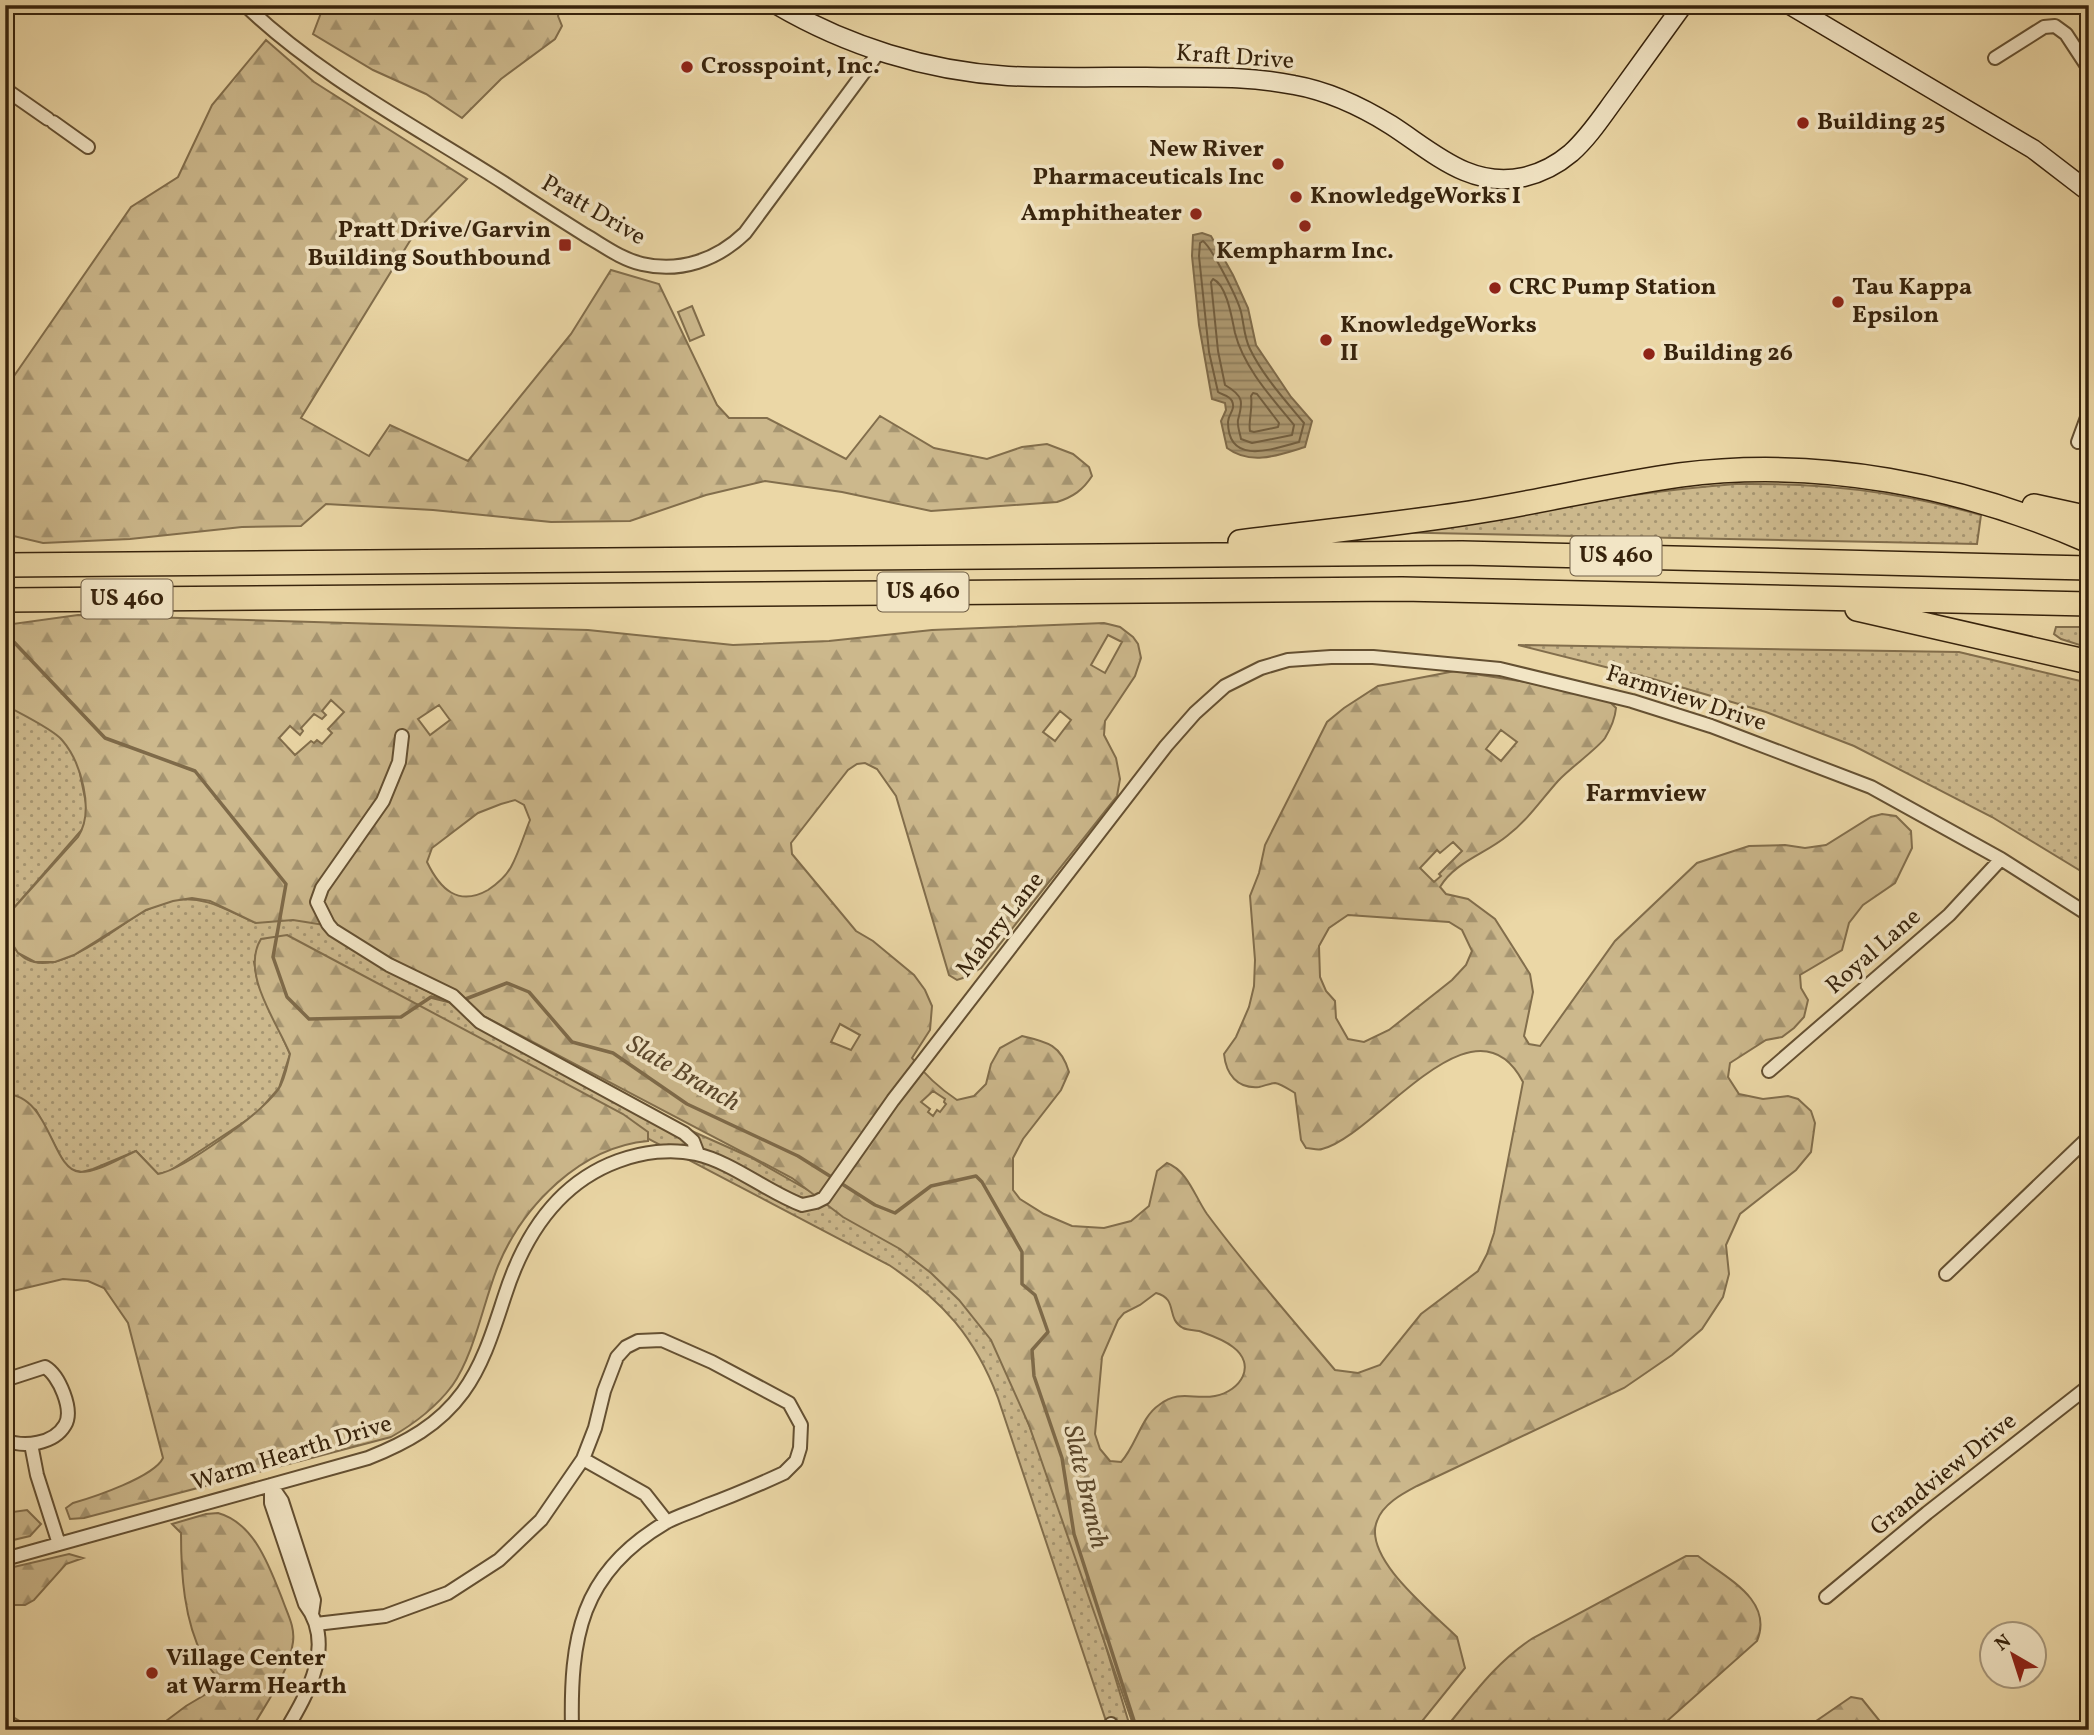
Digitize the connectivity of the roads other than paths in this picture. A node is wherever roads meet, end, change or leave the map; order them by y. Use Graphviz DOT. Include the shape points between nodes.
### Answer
graph roads {
  1 [pos="245,5"];
  2 [pos="776,5"];
  3 [pos="1683,5"];
  4 [pos="1790,5"];
  5 [pos="879,52"];
  6 [pos="1996,58"];
  7 [pos="2089,69"];
  8 [pos="5,89"];
  9 [pos="88,147"];
  10 [pos="2089,192"];
  11 [pos="2089,412"];
  12 [pos="2078,442"];
  13 [pos="1955,494"];
  14 [pos="2089,518"];
  15 [pos="2089,541"];
  16 [pos="1143,555"];
  17 [pos="5,565"];
  18 [pos="2089,568"];
  19 [pos="1821,598"];
  20 [pos="5,600"];
  21 [pos="2089,604"];
  22 [pos="2089,662"];
  23 [pos="1235,680"];
  24 [pos="402,736"];
  25 [pos="2001,859"];
  26 [pos="2089,915"];
  27 [pos="1769,1071"];
  28 [pos="2089,1137"];
  29 [pos="698,1154"];
  30 [pos="811,1204"];
  31 [pos="1946,1274"];
  32 [pos="5,1380"];
  33 [pos="2089,1386"];
  34 [pos="5,1440"];
  35 [pos="31,1444"];
  36 [pos="583,1459"];
  37 [pos="271,1485"];
  38 [pos="667,1522"];
  39 [pos="59,1544"];
  40 [pos="5,1559"];
  41 [pos="1826,1597"];
  42 [pos="314,1619"];
  43 [pos="286,1730"];
  44 [pos="572,1730"];
  1 -- 5 [label="street, Pratt Drive" via="306,57 563,221 615,253 660,267 704,260 745,233"];
  2 -- 5 [label="street, Kraft Drive"];
  3 -- 5 [label="street, Kraft Drive" via="1579,145 1552,166 1515,178 1459,171 1363,109 1297,85 1222,78 1008,76 951,69"];
  4 -- 10 [label="street" via="2033,149"];
  6 -- 7 [label="street" via="2044,27 2055,26 2066,34"];
  8 -- 9 [label="street"];
  11 -- 12 [label="street"];
  13 -- 14 [label="highway"];
  13 -- 15 [label="highway"];
  13 -- 16 [label="highway" via="1823,472 1702,473 1486,511"];
  16 -- 17 [label="highway, US 460"];
  16 -- 18 [label="highway, US 460" via="1462,553"];
  19 -- 20 [label="highway, US 460" via="1269,589"];
  19 -- 21 [label="highway, US 460"];
  19 -- 22 [label="highway"];
  23 -- 25 [label="street, Farmview Drive" via="1288,660 1331,657 1500,669 1632,701 1742,737 1871,788"];
  23 -- 30 [label="street, Mabry Lane" via="1214,694 1166,746 893,1100 833,1187"];
  24 -- 29 [label="street" via="399,762 383,802 322,888 317,902 328,924 389,965 453,996 480,1022 684,1133"];
  25 -- 26 [label="street, Farmview Drive"];
  25 -- 27 [label="street, Royal Lane" via="1949,915"];
  28 -- 31 [label="street"];
  29 -- 30 [label="street, Warm Hearth Drive" via="794,1202"];
  29 -- 37 [label="street, Warm Hearth Drive" via="655,1152 629,1157 581,1179 535,1227 483,1358 449,1409 414,1438 391,1449"];
  32 -- 35 [label="street" via="44,1367 53,1372 62,1388 67,1423 56,1436"];
  33 -- 41 [label="street, Grandview Drive"];
  34 -- 35 [label="street"];
  35 -- 39 [label="street"];
  36 -- 38 [label="street" via="645,1494"];
  36 -- 38 [label="street" via="617,1357 638,1341 663,1340 789,1403 800,1425 800,1448 784,1474"];
  36 -- 42 [label="street" via="541,1520 499,1560 448,1593 385,1616"];
  37 -- 39 [label="street, Warm Hearth Drive"];
  37 -- 42 [label="street" via="271,1503 304,1604"];
  38 -- 44 [label="street" via="609,1568 589,1601 575,1646"];
  39 -- 40 [label="street, Warm Hearth Drive"];
  42 -- 43 [label="street" via="318,1667"];
}
